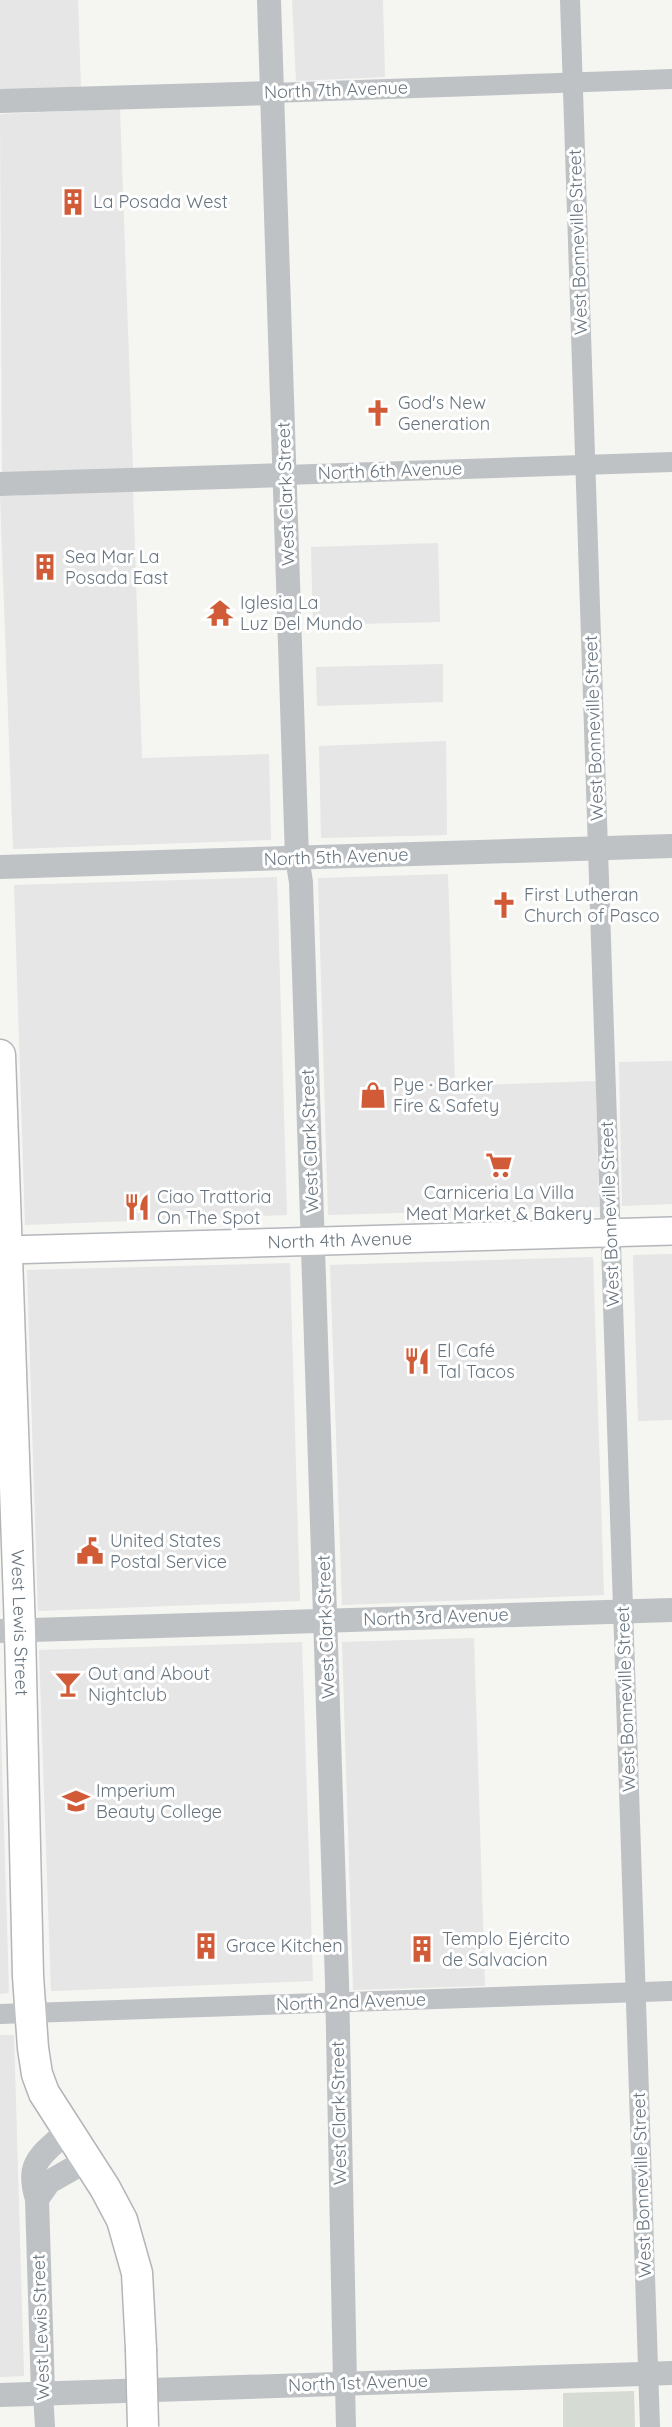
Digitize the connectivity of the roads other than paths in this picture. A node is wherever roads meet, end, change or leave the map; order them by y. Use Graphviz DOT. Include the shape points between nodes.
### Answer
graph roads {
  1 [pos="269,0"];
  2 [pos="570,0"];
  3 [pos="672,80"];
  4 [pos="573,83"];
  5 [pos="272,93"];
  6 [pos="0,100"];
  7 [pos="672,462"];
  8 [pos="585,465"];
  9 [pos="285,475"];
  10 [pos="0,484"];
  11 [pos="672,846"];
  12 [pos="598,848"];
  13 [pos="297,858"];
  14 [pos="0,867"];
  15 [pos="0,1055"];
  16 [pos="672,1231"];
  17 [pos="611,1233"];
  18 [pos="313,1240"];
  19 [pos="3,1250"];
  20 [pos="672,1610"];
  21 [pos="623,1611"];
  22 [pos="326,1621"];
  23 [pos="10,1631"];
  24 [pos="672,1991"];
  25 [pos="636,1993"];
  26 [pos="338,2002"];
  27 [pos="31,2012"];
  28 [pos="0,2014"];
  29 [pos="68,2131"];
  30 [pos="86,2161"];
  31 [pos="37,2199"];
  32 [pos="648,2373"];
  33 [pos="672,2373"];
  34 [pos="345,2383"];
  35 [pos="43,2394"];
  36 [pos="0,2395"];
  37 [pos="45,2427"];
  38 [pos="143,2427"];
  39 [pos="346,2427"];
  40 [pos="650,2427"];
  1 -- 5 [label="street, West Clark Street"];
  2 -- 4 [label="street, West Bonneville Street"];
  3 -- 4 [label="street, North 7th Avenue"];
  4 -- 5 [label="street, North 7th Avenue"];
  4 -- 8 [label="street, West Bonneville Street"];
  5 -- 6 [label="street, North 7th Avenue"];
  5 -- 9 [label="street, West Clark Street"];
  7 -- 8 [label="street, North 6th Avenue"];
  8 -- 9 [label="street, North 6th Avenue"];
  8 -- 12 [label="street, West Bonneville Street"];
  9 -- 10 [label="street, North 6th Avenue"];
  9 -- 13 [label="street, West Clark Street"];
  11 -- 12 [label="street, North 5th Avenue"];
  12 -- 13 [label="street, North 5th Avenue"];
  12 -- 17 [label="street, West Bonneville Street"];
  13 -- 14 [label="street, North 5th Avenue"];
  13 -- 18 [label="street, West Clark Street"];
  15 -- 19 [label="main road, West Lewis Street"];
  16 -- 17 [label="main road, North 4th Avenue"];
  17 -- 18 [label="main road, North 4th Avenue"];
  17 -- 21 [label="street, West Bonneville Street"];
  18 -- 19 [label="main road, North 4th Avenue"];
  18 -- 22 [label="street, West Clark Street"];
  19 -- 23 [label="main road, West Lewis Street"];
  20 -- 21 [label="street, North 3rd Avenue"];
  21 -- 22 [label="street, North 3rd Avenue"];
  21 -- 25 [label="street, West Bonneville Street"];
  22 -- 23 [label="street, North 3rd Avenue"];
  22 -- 26 [label="street, West Clark Street"];
  23 -- 27 [label="main road, West Lewis Street"];
  24 -- 25 [label="street, North 2nd Avenue"];
  25 -- 26 [label="street, North 2nd Avenue"];
  25 -- 32 [label="street, West Bonneville Street"];
  26 -- 27 [label="street, North 2nd Avenue"];
  26 -- 34 [label="street, West Clark Street"];
  27 -- 28 [label="street, North 2nd Avenue"];
  27 -- 29 [label="main road, West Lewis Street" via="37,2073 44,2093"];
  29 -- 30 [label="main road, West Lewis Street"];
  29 -- 31 [label="street, West Lewis Street" via="34,2164 31,2181"];
  30 -- 31 [label="street" via="49,2182"];
  30 -- 38 [label="main road, West Lewis Street, bridge" via="122,2220 138,2273"];
  31 -- 35 [label="street, West Lewis Street"];
  32 -- 33 [label="street, North 1st Avenue"];
  32 -- 34 [label="street, North 1st Avenue"];
  32 -- 40 [label="street, West Bonneville Street"];
  34 -- 35 [label="street, North 1st Avenue"];
  34 -- 39 [label="street, West Clark Street"];
  35 -- 36 [label="street, North 1st Avenue"];
  35 -- 37 [label="street, West Lewis Street"];
}
